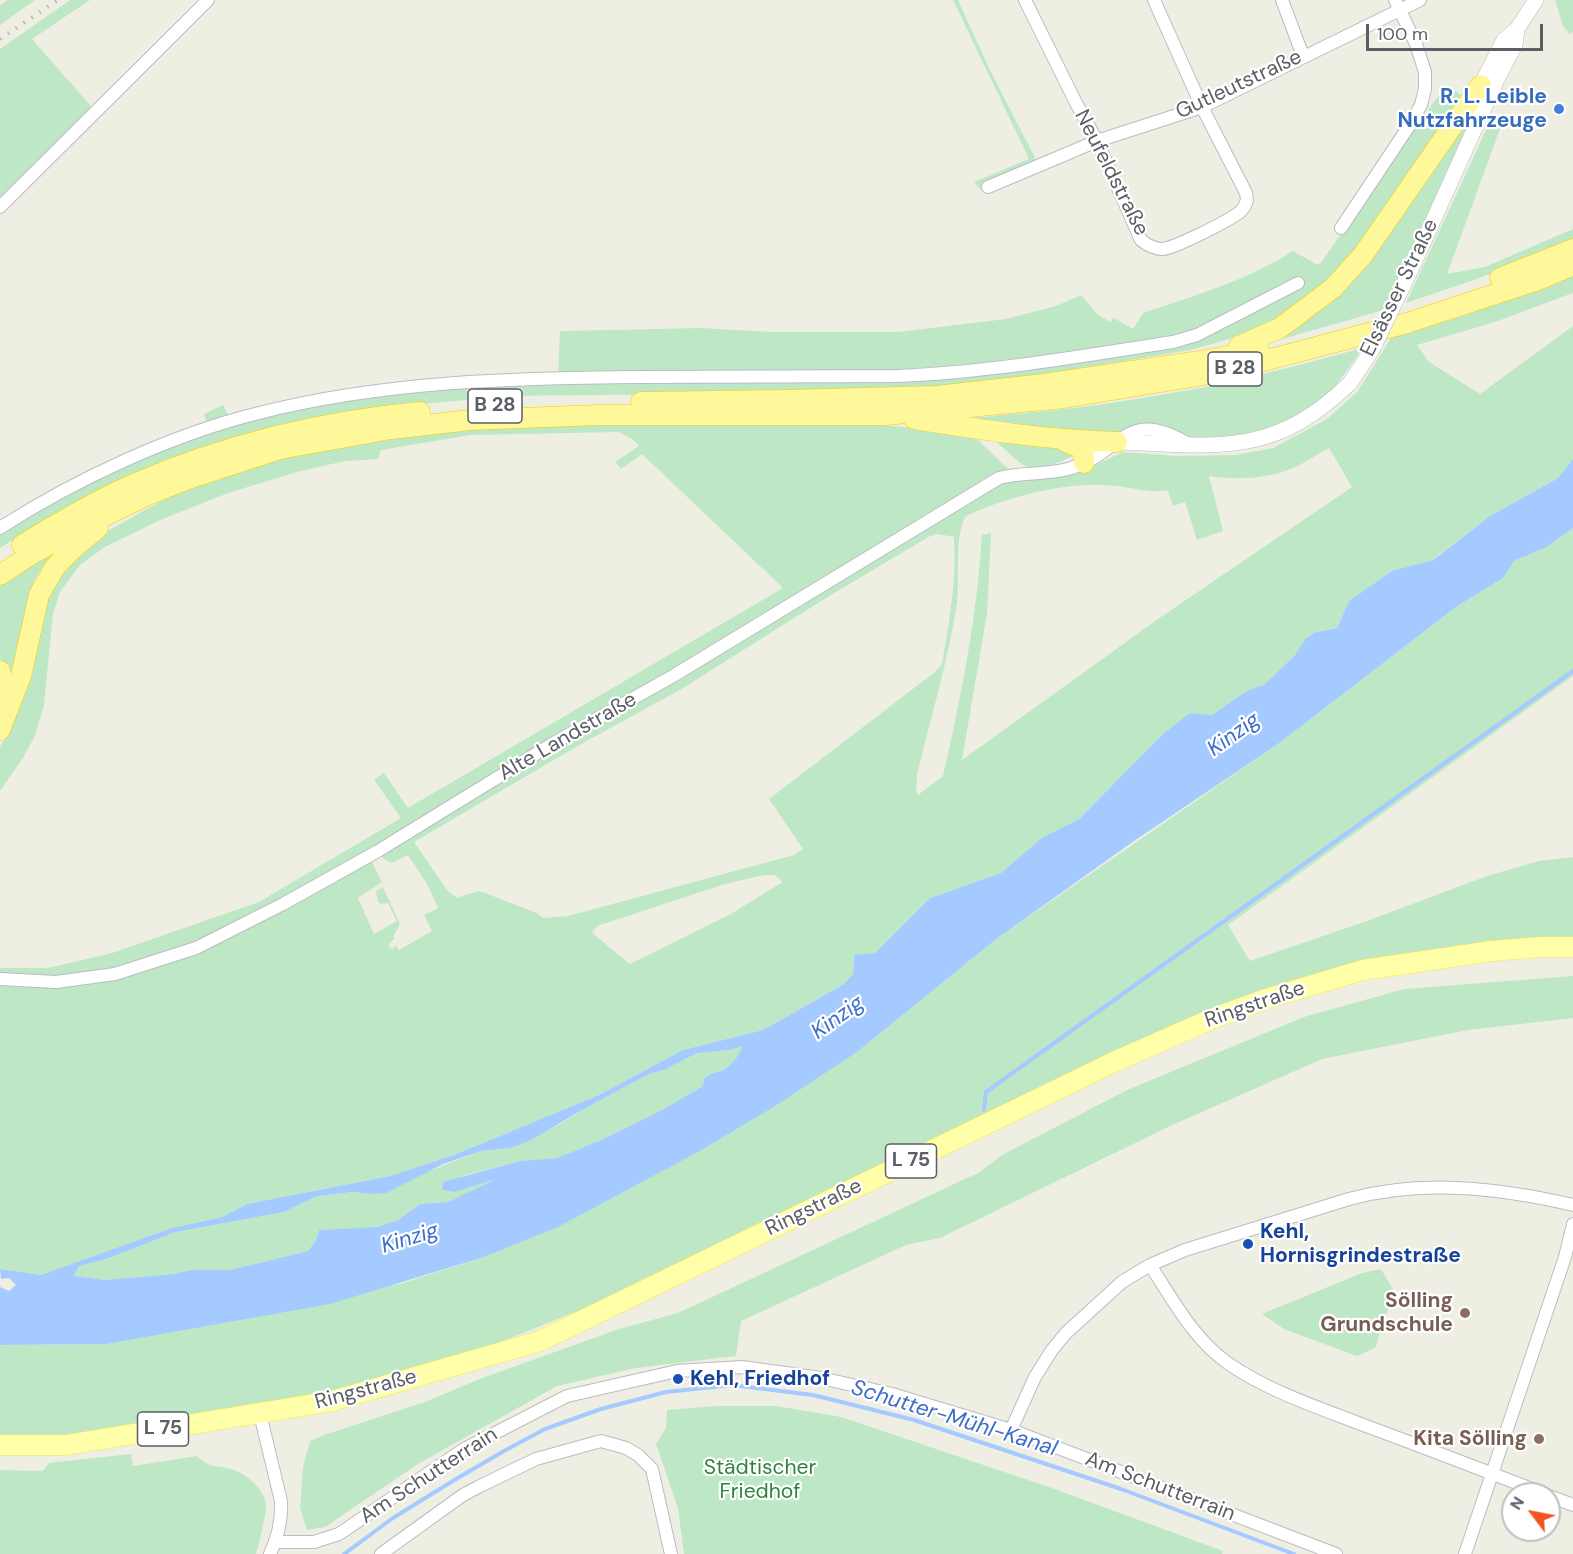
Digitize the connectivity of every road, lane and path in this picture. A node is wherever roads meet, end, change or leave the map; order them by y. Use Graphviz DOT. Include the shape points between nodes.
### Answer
graph roads {
  1 [pos="208,0"];
  2 [pos="1025,0"];
  3 [pos="1154,0"];
  4 [pos="1282,0"];
  5 [pos="1420,0"];
  6 [pos="1532,1"];
  7 [pos="1397,4"];
  8 [pos="1303,56"];
  9 [pos="1485,92"];
  10 [pos="1202,107"];
  11 [pos="1097,141"];
  12 [pos="988,187"];
  13 [pos="0,207"];
  14 [pos="1341,228"];
  15 [pos="1573,249"];
  16 [pos="1573,265"];
  17 [pos="1299,283"];
  18 [pos="1200,361"];
  19 [pos="885,415"];
  20 [pos="1062,440"];
  21 [pos="1117,442"];
  22 [pos="1084,463"];
  23 [pos="147,495"];
  24 [pos="0,528"];
  25 [pos="0,559"];
  26 [pos="0,575"];
  27 [pos="0,671"];
  28 [pos="4,722"];
  29 [pos="1573,947"];
  30 [pos="0,979"];
  31 [pos="1573,1205"];
  32 [pos="1573,1224"];
  33 [pos="1569,1258"];
  34 [pos="1150,1265"];
  35 [pos="260,1414"];
  36 [pos="1011,1430"];
  37 [pos="0,1445"];
  38 [pos="1492,1473"];
  39 [pos="1515,1482"];
  40 [pos="276,1542"];
  41 [pos="270,1554"];
  42 [pos="381,1554"];
  43 [pos="671,1554"];
  44 [pos="1336,1554"];
  45 [pos="1465,1554"];
  1 -- 13 [label="street"];
  2 -- 11 [label="street, Neufeldstraße"];
  3 -- 10 [label="street"];
  4 -- 8 [label="street"];
  5 -- 7 [label="street, Gutleutstraße"];
  6 -- 9 [label="street, Elsässer Straße" via="1517,29 1504,40"];
  7 -- 8 [label="street, Gutleutstraße" via="1362,30"];
  7 -- 14 [label="street" via="1416,44 1425,72 1425,89 1409,126"];
  8 -- 10 [label="street, Gutleutstraße"];
  9 -- 18 [label="highway" via="1363,255 1333,288 1280,328"];
  9 -- 21 [label="street, Elsässer Straße, bridge" via="1414,263 1372,350 1350,383 1316,413 1278,434 1241,443 1192,446"];
  10 -- 11 [label="street, Gutleutstraße"];
  10 -- 11 [label="street, Neufeldstraße" via="1248,200 1241,211 1172,246 1153,248 1141,240"];
  11 -- 12 [label="street, Gutleutstraße"];
  15 -- 18 [label="highway, B 28" via="1516,273 1385,317"];
  16 -- 19 [label="highway, B 28" via="1407,323 1222,372 1064,398"];
  17 -- 24 [label="street" via="1197,335 1173,342 983,370 899,376 488,381 371,391 299,404 215,426 156,447 70,488"];
  18 -- 25 [label="highway, B 28" via="937,396 572,402 387,415 278,435 187,463 78,512"];
  19 -- 20 [label="highway"];
  19 -- 23 [label="highway, B 28" via="516,417 391,429 280,449"];
  20 -- 21 [label="highway"];
  20 -- 22 [label="highway" via="1083,449"];
  21 -- 22 [label="street, Alte Landstraße"];
  22 -- 30 [label="street, Alte Landstraße" via="1007,476 978,489 378,851 196,948 115,974 56,982"];
  23 -- 26 [label="highway, B 28" via="81,526"];
  23 -- 28 [label="highway" via="82,541 55,567 39,595 21,676"];
  27 -- 28 [label="highway" via="5,689"];
  29 -- 35 [label="main road, Ringstraße / L 75" via="1492,951 1363,970 1258,1002 1116,1060 540,1341 332,1401"];
  31 -- 34 [label="street" via="1536,1196 1460,1188 1373,1192 1185,1250"];
  32 -- 33 [label="street"];
  33 -- 38 [label="street"];
  34 -- 36 [label="street" via="1122,1282 1066,1333 1035,1377"];
  34 -- 38 [label="street" via="1187,1322 1228,1363 1313,1406"];
  35 -- 37 [label="main road, L 75" via="66,1445"];
  35 -- 40 [label="street" via="281,1501"];
  36 -- 40 [label="street, Am Schutterrain" via="892,1394 821,1378 742,1367 677,1371 567,1396 464,1449 339,1534 314,1542"];
  36 -- 44 [label="street, Am Schutterrain"];
  38 -- 39 [label="street"];
  38 -- 45 [label="street"];
  40 -- 41 [label="street"];
  42 -- 43 [label="street" via="480,1486 536,1459 601,1441 626,1448 652,1469"];
}
